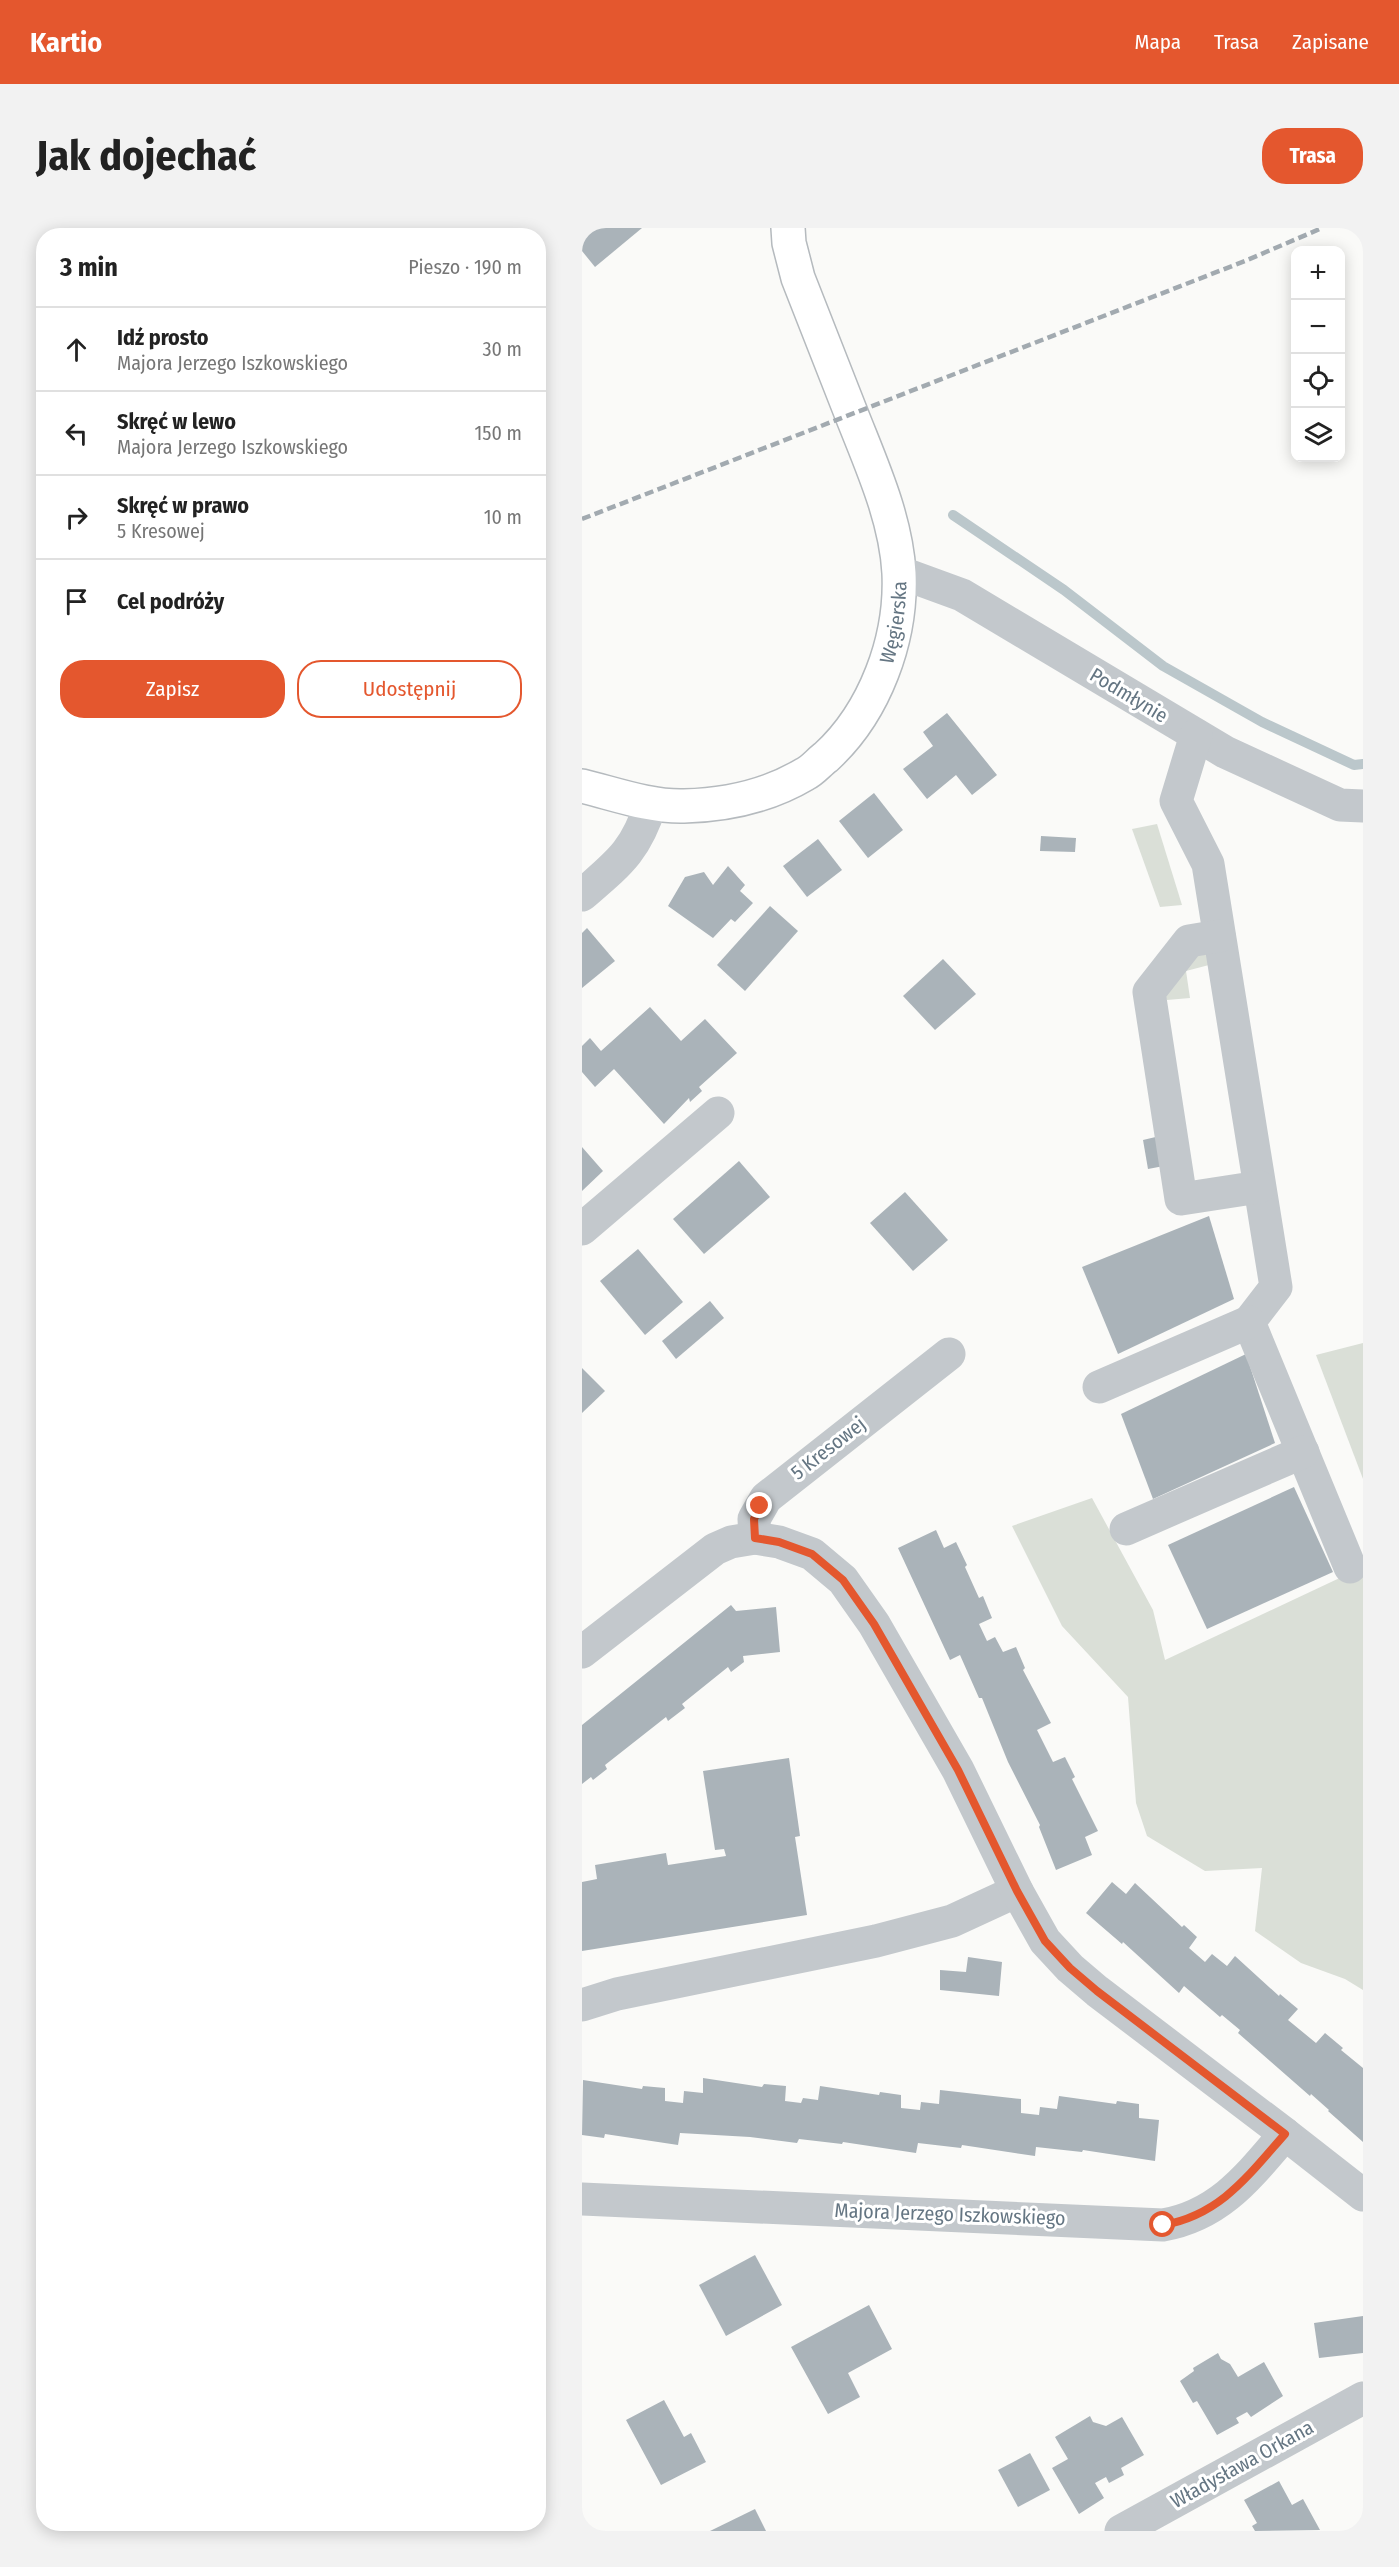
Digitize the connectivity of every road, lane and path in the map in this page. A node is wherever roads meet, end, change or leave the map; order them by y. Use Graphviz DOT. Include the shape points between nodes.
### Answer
graph roads {
  1 [pos="788,228"];
  2 [pos="899,572"];
  3 [pos="1196,735"];
  4 [pos="582,786"];
  5 [pos="651,803"];
  6 [pos="1363,806"];
  7 [pos="582,895"];
  8 [pos="1219,936"];
  9 [pos="718,1113"];
  10 [pos="1259,1186"];
  11 [pos="582,1229"];
  12 [pos="1250,1322"];
  13 [pos="949,1354"];
  14 [pos="1099,1387"];
  15 [pos="1303,1452"];
  16 [pos="1126,1529"];
  17 [pos="755,1538"];
  18 [pos="1350,1567"];
  19 [pos="582,1652"];
  20 [pos="1017,1891"];
  21 [pos="582,2005"];
  22 [pos="1285,2134"];
  23 [pos="1363,2195"];
  24 [pos="582,2199"];
  25 [pos="1363,2398"];
  26 [pos="1121,2531"];
  1 -- 2 [label="main road, Węgierska" via="798,279 879,483"];
  2 -- 3 [label="street, Podmłynie" via="962,595"];
  2 -- 5 [label="main road, Węgierska" via="898,606 890,648 876,687 854,728 831,751 807,773 767,793 726,803"];
  3 -- 6 [label="street, Podmłynie" via="1224,752 1340,805"];
  3 -- 8 [label="street" via="1176,801 1208,864"];
  4 -- 5 [label="main road, Węgierska"];
  5 -- 7 [label="street" via="644,826 626,857"];
  8 -- 10 [label="street"];
  8 -- 10 [label="street" via="1189,940 1149,992 1182,1199"];
  9 -- 11 [label="street"];
  10 -- 12 [label="street" via="1276,1287"];
  12 -- 14 [label="street"];
  12 -- 15 [label="street"];
  13 -- 17 [label="street, 5 Kresowej" via="766,1498 754,1519"];
  15 -- 16 [label="street"];
  15 -- 18 [label="street"];
  17 -- 19 [label="street" via="715,1549"];
  17 -- 20 [label="street" via="812,1554 843,1580 874,1624 958,1770"];
  20 -- 21 [label="street" via="952,1921 876,1941 617,1994"];
  20 -- 22 [label="street" via="1045,1941 1070,1968"];
  22 -- 23 [label="street"];
  22 -- 24 [label="street, Majora Jerzego Iszkowskiego" via="1212,2207 1184,2221 1163,2225"];
  25 -- 26 [label="street, Władysława Orkana"];
}
